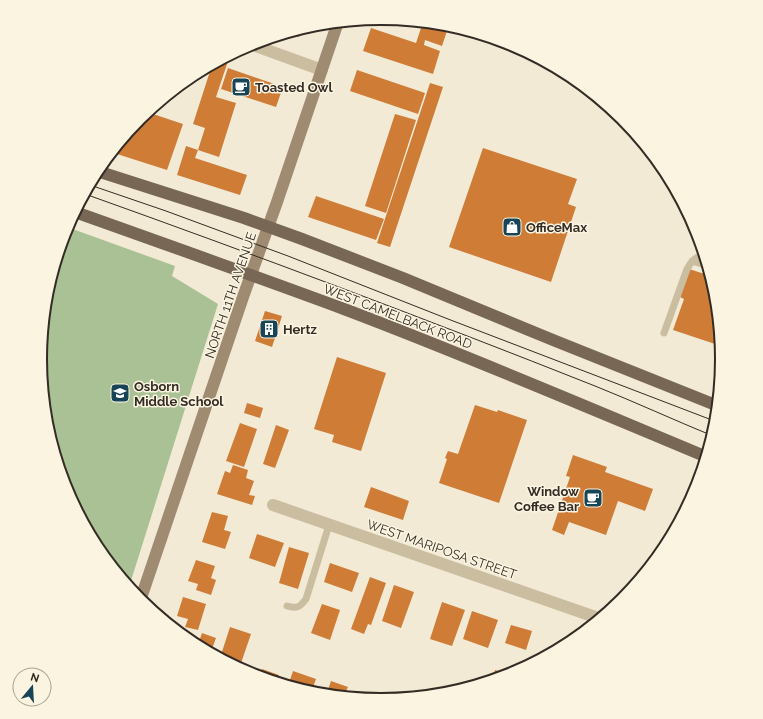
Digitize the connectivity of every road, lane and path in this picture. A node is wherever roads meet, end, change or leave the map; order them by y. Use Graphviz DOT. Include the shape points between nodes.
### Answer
graph roads {
  1 [pos="336,28"];
  2 [pos="260,48"];
  3 [pos="322,70"];
  4 [pos="104,173"];
  5 [pos="80,214"];
  6 [pos="268,227"];
  7 [pos="699,256"];
  8 [pos="692,260"];
  9 [pos="702,264"];
  10 [pos="251,275"];
  11 [pos="664,333"];
  12 [pos="713,404"];
  13 [pos="702,455"];
  14 [pos="273,505"];
  15 [pos="330,525"];
  16 [pos="143,593"];
  17 [pos="287,606"];
  18 [pos="595,617"];
  1 -- 3 [label="street, NORTH 11TH AVENUE"];
  2 -- 3 [label="street"];
  3 -- 6 [label="street, NORTH 11TH AVENUE"];
  4 -- 6 [label="main road"];
  5 -- 10 [label="main road, WEST CAMELBACK ROAD"];
  6 -- 10 [label="street, NORTH 11TH AVENUE"];
  6 -- 12 [label="main road" via="403,278"];
  7 -- 8 [label="lane"];
  8 -- 9 [label="lane"];
  8 -- 11 [label="lane" via="686,269"];
  10 -- 13 [label="main road, WEST CAMELBACK ROAD" via="428,342"];
  10 -- 16 [label="street, NORTH 11TH AVENUE"];
  14 -- 15 [label="street, WEST MARIPOSA STREET"];
  15 -- 17 [label="lane" via="306,599 301,606"];
  15 -- 18 [label="street, WEST MARIPOSA STREET"];
}
